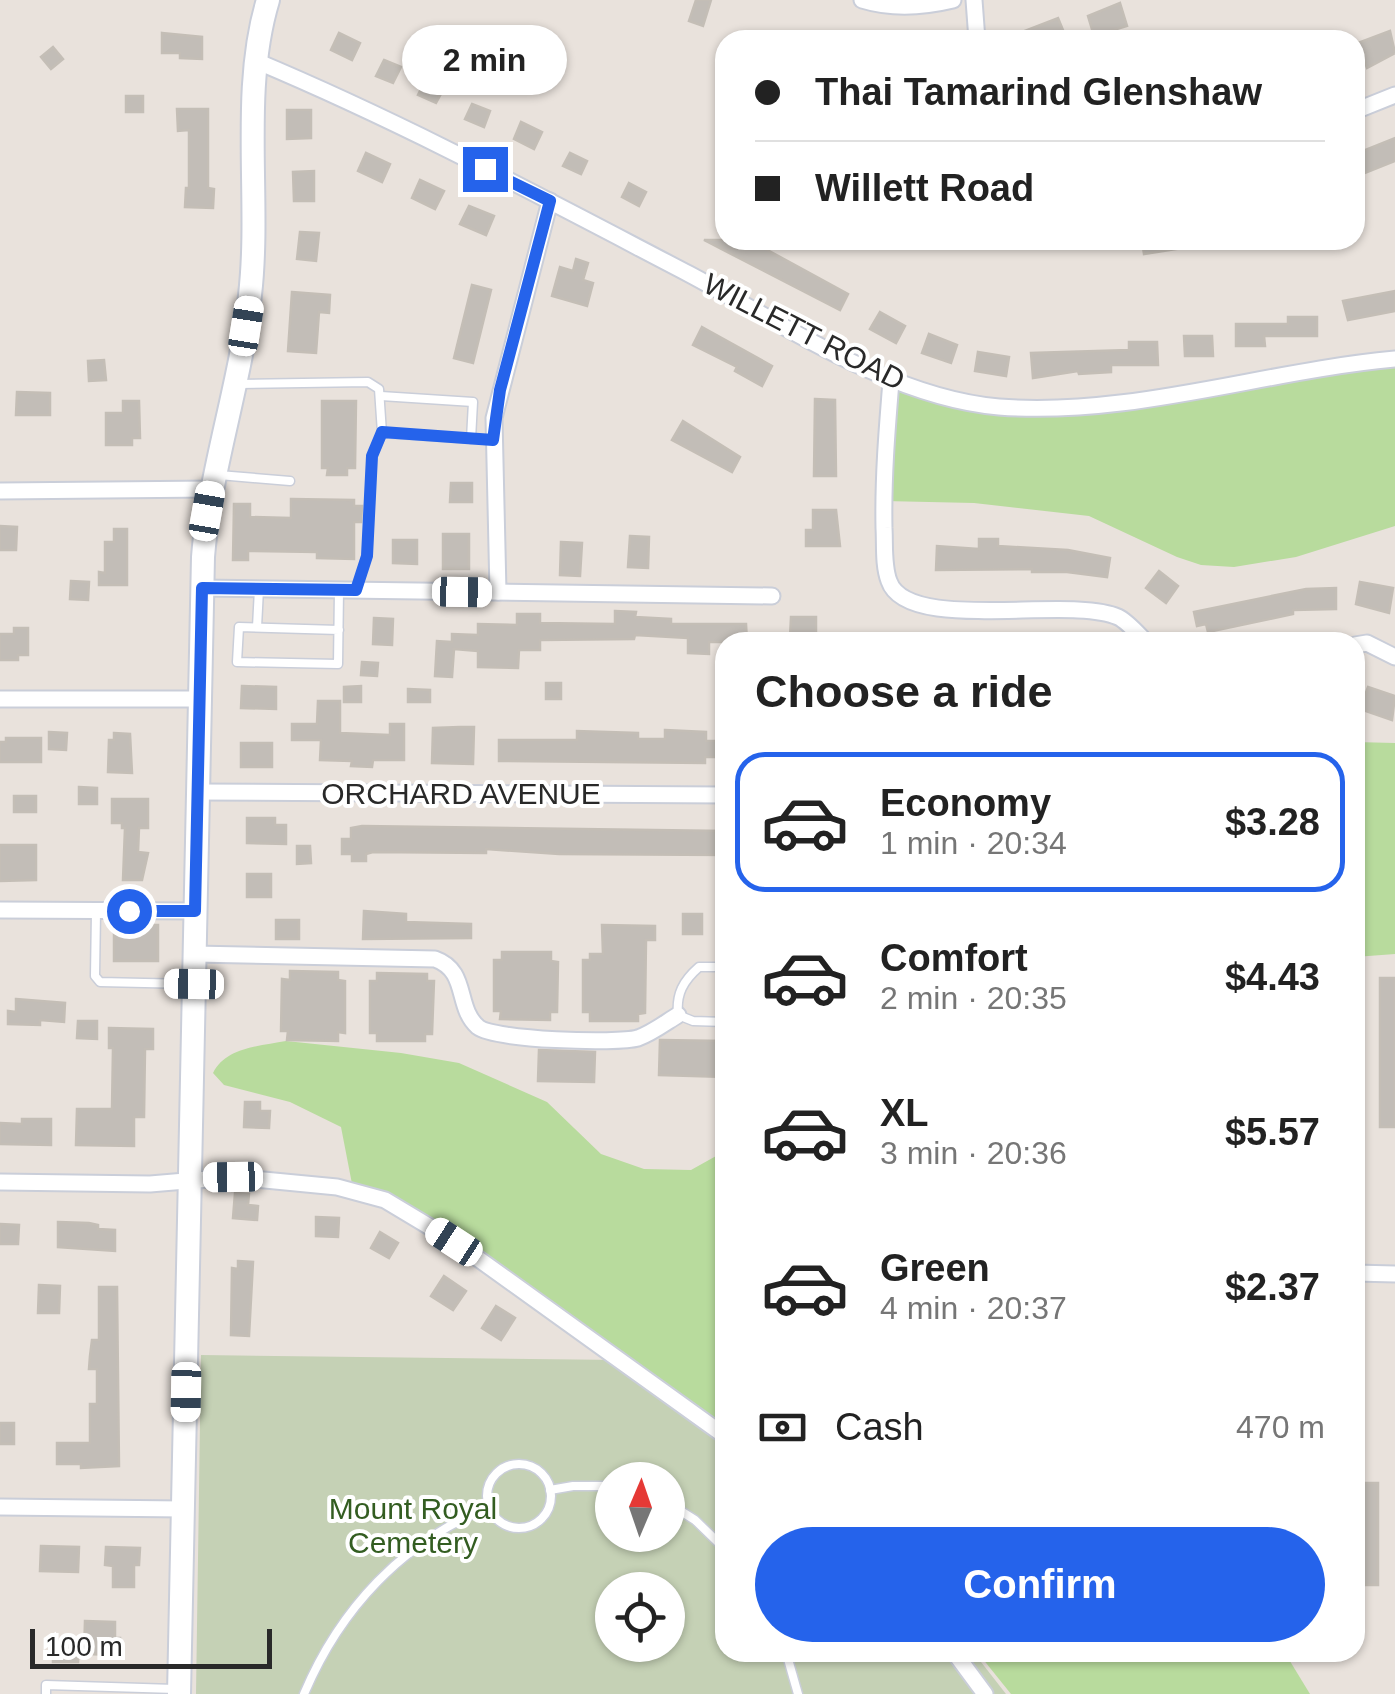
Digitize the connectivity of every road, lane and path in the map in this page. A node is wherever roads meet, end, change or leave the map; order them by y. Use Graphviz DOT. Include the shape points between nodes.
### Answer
graph roads {
  1 [pos="268,0"];
  2 [pos="862,0"];
  3 [pos="953,0"];
  4 [pos="974,0"];
  5 [pos="976,30"];
  6 [pos="256,60"];
  7 [pos="1395,95"];
  8 [pos="1365,107"];
  9 [pos="550,201"];
  10 [pos="1395,359"];
  11 [pos="891,381"];
  12 [pos="234,384"];
  13 [pos="382,396"];
  14 [pos="382,432"];
  15 [pos="471,439"];
  16 [pos="493,440"];
  17 [pos="213,482"];
  18 [pos="290,482"];
  19 [pos="0,491"];
  20 [pos="202,588"];
  21 [pos="258,589"];
  22 [pos="347,590"];
  23 [pos="498,592"];
  24 [pos="772,596"];
  25 [pos="257,628"];
  26 [pos="339,630"];
  27 [pos="1135,632"];
  28 [pos="1365,643"];
  29 [pos="1395,657"];
  30 [pos="199,698"];
  31 [pos="0,699"];
  32 [pos="197,792"];
  33 [pos="715,795"];
  34 [pos="0,910"];
  35 [pos="96,910"];
  36 [pos="195,911"];
  37 [pos="194,954"];
  38 [pos="715,968"];
  39 [pos="194,984"];
  40 [pos="678,1016"];
  41 [pos="715,1021"];
  42 [pos="189,1181"];
  43 [pos="0,1182"];
  44 [pos="1365,1273"];
  45 [pos="1395,1274"];
  46 [pos="715,1429"];
  47 [pos="595,1486"];
  48 [pos="550,1490"];
  49 [pos="0,1506"];
  50 [pos="489,1508"];
  51 [pos="183,1509"];
  52 [pos="685,1513"];
  53 [pos="715,1539"];
  54 [pos="789,1662"];
  55 [pos="962,1662"];
  56 [pos="179,1692"];
  57 [pos="46,1694"];
  58 [pos="304,1694"];
  59 [pos="798,1694"];
  60 [pos="986,1694"];
  1 -- 6 [label="main road"];
  2 -- 3 [label="street" via="928,6"];
  4 -- 5 [label="street"];
  6 -- 9 [label="street, WILLETT ROAD"];
  6 -- 12 [label="main road" via="254,251"];
  7 -- 8 [label="street"];
  9 -- 11 [label="street, WILLETT ROAD"];
  9 -- 16 [label="street"];
  10 -- 11 [label="street, WILLETT ROAD" via="1110,406 996,406"];
  11 -- 27 [label="street" via="884,478 890,586 902,598 936,608 1072,610 1118,616"];
  12 -- 13 [label="lane" via="368,382"];
  12 -- 17 [label="main road"];
  13 -- 14 [label="lane"];
  13 -- 15 [label="lane" via="472,402"];
  14 -- 15 [label="lane"];
  14 -- 22 [label="lane" via="372,456 367,556"];
  15 -- 16 [label="lane"];
  16 -- 23 [label="street"];
  17 -- 18 [label="lane"];
  17 -- 19 [label="street"];
  17 -- 20 [label="main road"];
  20 -- 21 [label="street"];
  20 -- 30 [label="main road"];
  21 -- 22 [label="street"];
  21 -- 25 [label="lane"];
  22 -- 23 [label="street"];
  22 -- 26 [label="lane"];
  23 -- 24 [label="street"];
  25 -- 26 [label="lane"];
  25 -- 26 [label="lane" via="239,627 237,662 338,664"];
  28 -- 29 [label="street"];
  30 -- 31 [label="street"];
  30 -- 32 [label="main road"];
  32 -- 33 [label="street, ORCHARD AVENUE"];
  32 -- 36 [label="main road"];
  34 -- 35 [label="street"];
  35 -- 36 [label="street"];
  35 -- 39 [label="lane" via="100,982"];
  36 -- 37 [label="main road"];
  37 -- 39 [label="main road"];
  37 -- 40 [label="street" via="435,960 452,967 478,1026 502,1037 632,1039"];
  38 -- 40 [label="lane" via="699,967 686,979"];
  39 -- 42 [label="main road"];
  40 -- 41 [label="lane"];
  42 -- 43 [label="street"];
  42 -- 46 [label="street" via="296,1182 385,1200"];
  42 -- 51 [label="main road"];
  44 -- 45 [label="street"];
  47 -- 48 [label="lane"];
  48 -- 50 [label="lane" via="548,1510 529,1526 503,1524"];
  48 -- 50 [label="lane" via="536,1469 513,1464 489,1484"];
  49 -- 51 [label="street"];
  50 -- 58 [label="lane" via="433,1535 379,1578 336,1631"];
  51 -- 56 [label="main road"];
  52 -- 53 [label="lane"];
  54 -- 59 [label="lane"];
  55 -- 60 [label="street"];
  56 -- 57 [label="lane" via="46,1685"];
}
